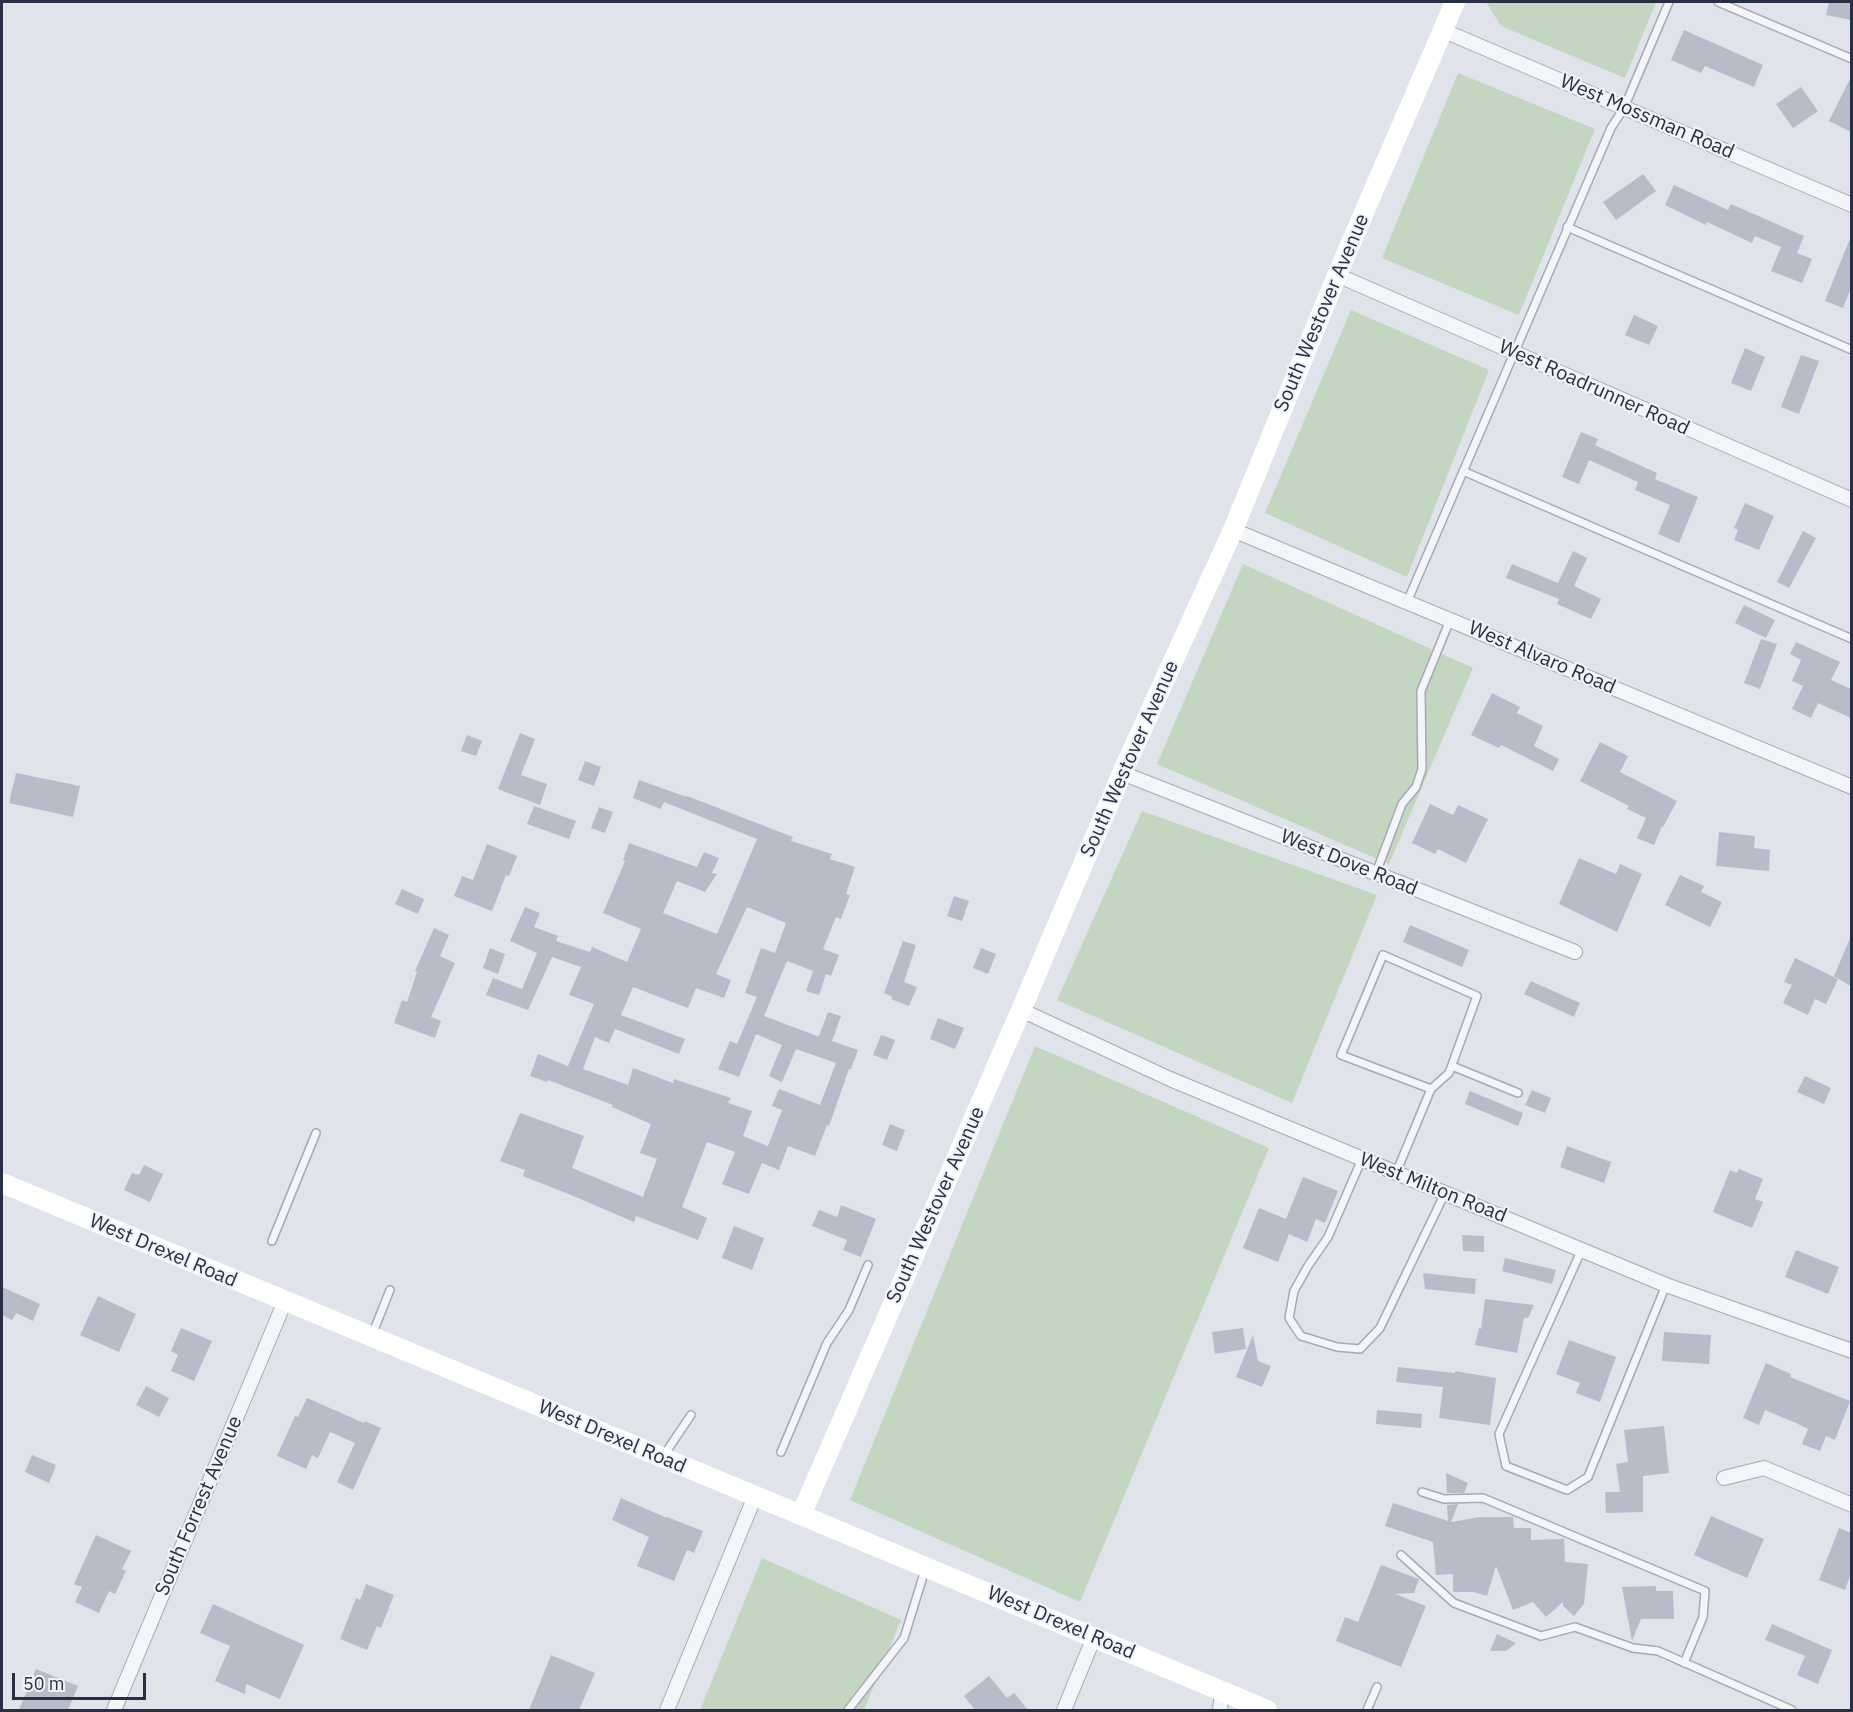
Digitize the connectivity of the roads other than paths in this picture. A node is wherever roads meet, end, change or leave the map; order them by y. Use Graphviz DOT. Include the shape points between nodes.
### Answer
graph roads {
  1 [pos="1455,2"];
  2 [pos="1670,2"];
  3 [pos="1718,2"];
  4 [pos="1442,30"];
  5 [pos="1851,59"];
  6 [pos="1624,108"];
  7 [pos="1851,205"];
  8 [pos="1568,227"];
  9 [pos="1337,275"];
  10 [pos="1851,350"];
  11 [pos="1513,352"];
  12 [pos="1462,471"];
  13 [pos="1851,500"];
  14 [pos="1233,530"];
  15 [pos="1407,602"];
  16 [pos="1450,620"];
  17 [pos="1851,639"];
  18 [pos="1122,773"];
  19 [pos="1851,787"];
  20 [pos="1376,873"];
  21 [pos="1575,952"];
  22 [pos="1021,1010"];
  23 [pos="1452,1065"];
  24 [pos="1431,1089"];
  25 [pos="1518,1093"];
  26 [pos="316,1133"];
  27 [pos="1362,1158"];
  28 [pos="1396,1173"];
  29 [pos="2,1184"];
  30 [pos="1445,1192"];
  31 [pos="272,1241"];
  32 [pos="1582,1249"];
  33 [pos="868,1265"];
  34 [pos="1666,1285"];
  35 [pos="390,1290"];
  36 [pos="285,1301"];
  37 [pos="371,1337"];
  38 [pos="1851,1351"];
  39 [pos="691,1415"];
  40 [pos="782,1452"];
  41 [pos="662,1458"];
  42 [pos="1724,1478"];
  43 [pos="1422,1492"];
  44 [pos="755,1496"];
  45 [pos="1851,1505"];
  46 [pos="801,1515"];
  47 [pos="1401,1555"];
  48 [pos="926,1567"];
  49 [pos="1094,1637"];
  50 [pos="1684,1663"];
  51 [pos="1377,1687"];
  52 [pos="1221,1701"];
  53 [pos="114,1710"];
  54 [pos="667,1710"];
  55 [pos="848,1710"];
  56 [pos="1064,1710"];
  57 [pos="1266,1710"];
  58 [pos="1367,1710"];
  59 [pos="1792,1710"];
  1 -- 4 [label="street, South Westover Avenue"];
  2 -- 6 [label="lane"];
  3 -- 5 [label="lane"];
  4 -- 6 [label="street, West Mossman Road"];
  4 -- 9 [label="street, South Westover Avenue"];
  6 -- 7 [label="street, West Mossman Road"];
  6 -- 8 [label="lane" via="1611,128"];
  8 -- 10 [label="lane"];
  8 -- 11 [label="lane"];
  9 -- 11 [label="street, West Roadrunner Road"];
  9 -- 14 [label="street, South Westover Avenue"];
  11 -- 12 [label="lane"];
  11 -- 13 [label="street, West Roadrunner Road"];
  12 -- 15 [label="lane"];
  12 -- 17 [label="lane"];
  14 -- 15 [label="street, West Alvaro Road"];
  14 -- 18 [label="street, South Westover Avenue"];
  15 -- 16 [label="street, West Alvaro Road"];
  16 -- 19 [label="street, West Alvaro Road"];
  16 -- 20 [label="lane" via="1421,691 1422,769 1416,787 1402,804"];
  18 -- 20 [label="street, West Dove Road"];
  18 -- 22 [label="street, South Westover Avenue"];
  20 -- 21 [label="street, West Dove Road"];
  22 -- 27 [label="street, West Milton Road" via="1170,1079"];
  22 -- 46 [label="street, South Westover Avenue"];
  23 -- 24 [label="lane" via="1449,1073"];
  23 -- 24 [label="lane" via="1477,996 1383,955 1341,1055"];
  23 -- 25 [label="lane"];
  24 -- 28 [label="lane"];
  26 -- 31 [label="lane"];
  27 -- 28 [label="street, West Milton Road"];
  27 -- 30 [label="lane" via="1328,1237 1294,1291 1289,1318 1302,1336 1337,1347 1360,1349 1367,1342 1380,1328"];
  28 -- 30 [label="street, West Milton Road"];
  29 -- 36 [label="street, West Drexel Road"];
  30 -- 32 [label="street, West Milton Road"];
  32 -- 34 [label="street, West Milton Road"];
  32 -- 34 [label="lane" via="1499,1434 1506,1466 1567,1491 1588,1477"];
  33 -- 40 [label="lane" via="849,1310 827,1342"];
  34 -- 38 [label="street, West Milton Road"];
  35 -- 37 [label="lane"];
  36 -- 37 [label="street, West Drexel Road"];
  36 -- 53 [label="street, South Forrest Avenue"];
  37 -- 41 [label="street, West Drexel Road"];
  39 -- 41 [label="lane"];
  41 -- 44 [label="street, West Drexel Road"];
  42 -- 45 [label="street" via="1764,1468"];
  43 -- 50 [label="lane" via="1444,1499 1483,1498 1704,1591 1703,1617"];
  44 -- 46 [label="street, West Drexel Road"];
  44 -- 54 [label="street"];
  46 -- 48 [label="street, West Drexel Road"];
  47 -- 50 [label="lane" via="1454,1603 1541,1636 1575,1628 1633,1648 1658,1651"];
  48 -- 49 [label="street, West Drexel Road"];
  48 -- 55 [label="lane" via="904,1638"];
  49 -- 52 [label="street, West Drexel Road"];
  49 -- 56 [label="street"];
  50 -- 59 [label="lane"];
  51 -- 58 [label="lane"];
  52 -- 57 [label="street, West Drexel Road"];
}
